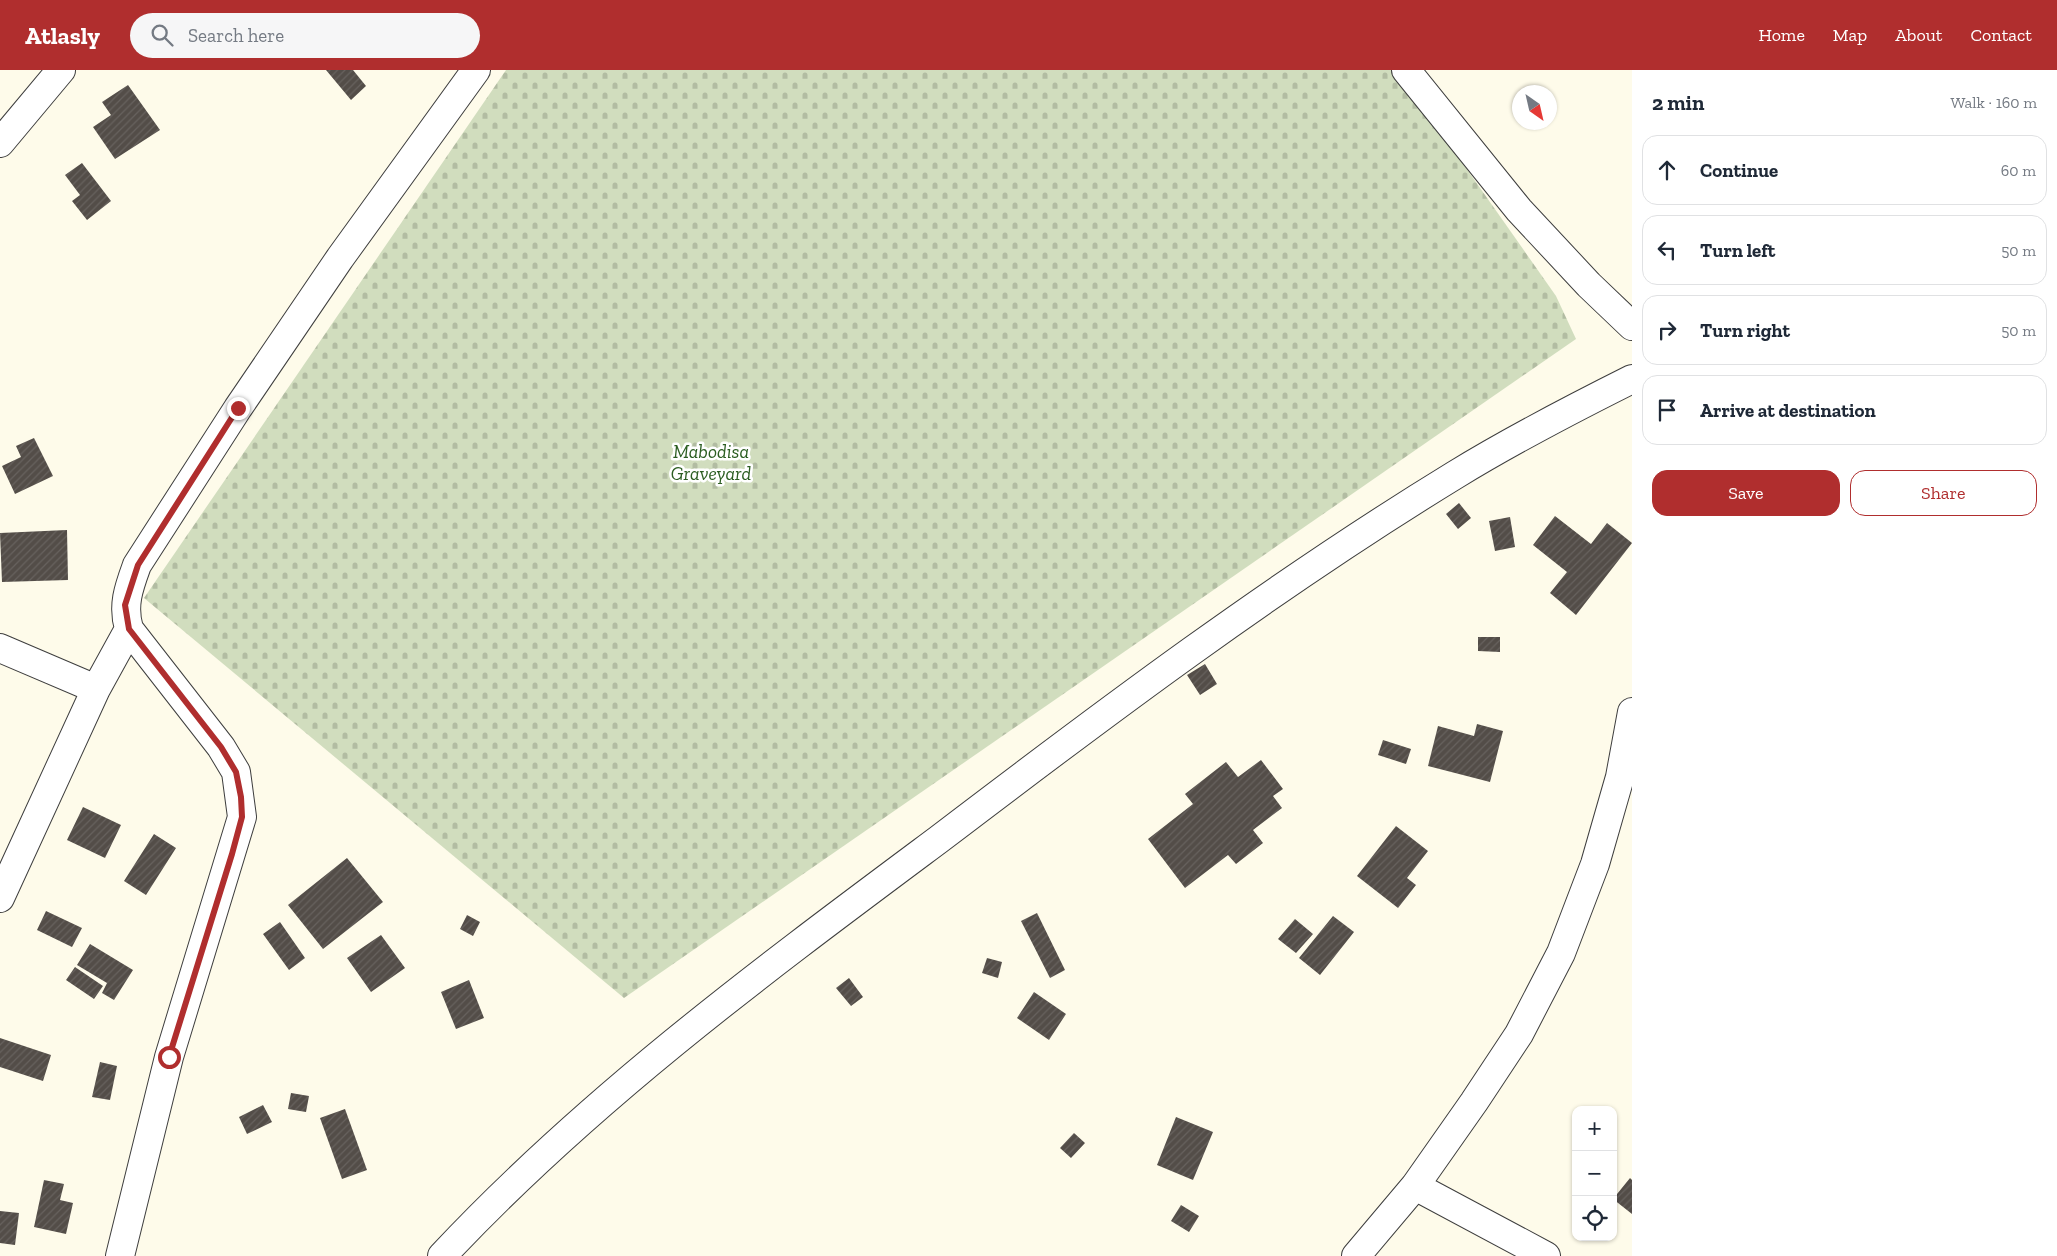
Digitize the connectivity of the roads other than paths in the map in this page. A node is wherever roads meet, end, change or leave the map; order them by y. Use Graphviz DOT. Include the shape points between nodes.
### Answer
graph roads {
  1 [pos="61,70"];
  2 [pos="476,70"];
  3 [pos="1406,70"];
  4 [pos="0,143"];
  5 [pos="1632,326"];
  6 [pos="1632,379"];
  7 [pos="129,629"];
  8 [pos="0,648"];
  9 [pos="96,689"];
  10 [pos="1632,712"];
  11 [pos="0,898"];
  12 [pos="1415,1186"];
  13 [pos="120,1256"];
  14 [pos="442,1256"];
  15 [pos="1356,1256"];
  16 [pos="1546,1256"];
  1 -- 4 [label="street"];
  2 -- 7 [label="street" via="340,258 238,408 138,565 125,605"];
  3 -- 5 [label="street" via="1519,210"];
  6 -- 14 [label="street" via="1457,473 1331,553 1142,686 763,971 665,1049 536,1162"];
  7 -- 9 [label="street"];
  7 -- 13 [label="street" via="221,747 236,772 242,817 169,1057"];
  8 -- 9 [label="street"];
  9 -- 11 [label="street"];
  10 -- 12 [label="street" via="1620,777 1596,864 1560,953 1519,1034"];
  12 -- 15 [label="street"];
  12 -- 16 [label="street"];
}
